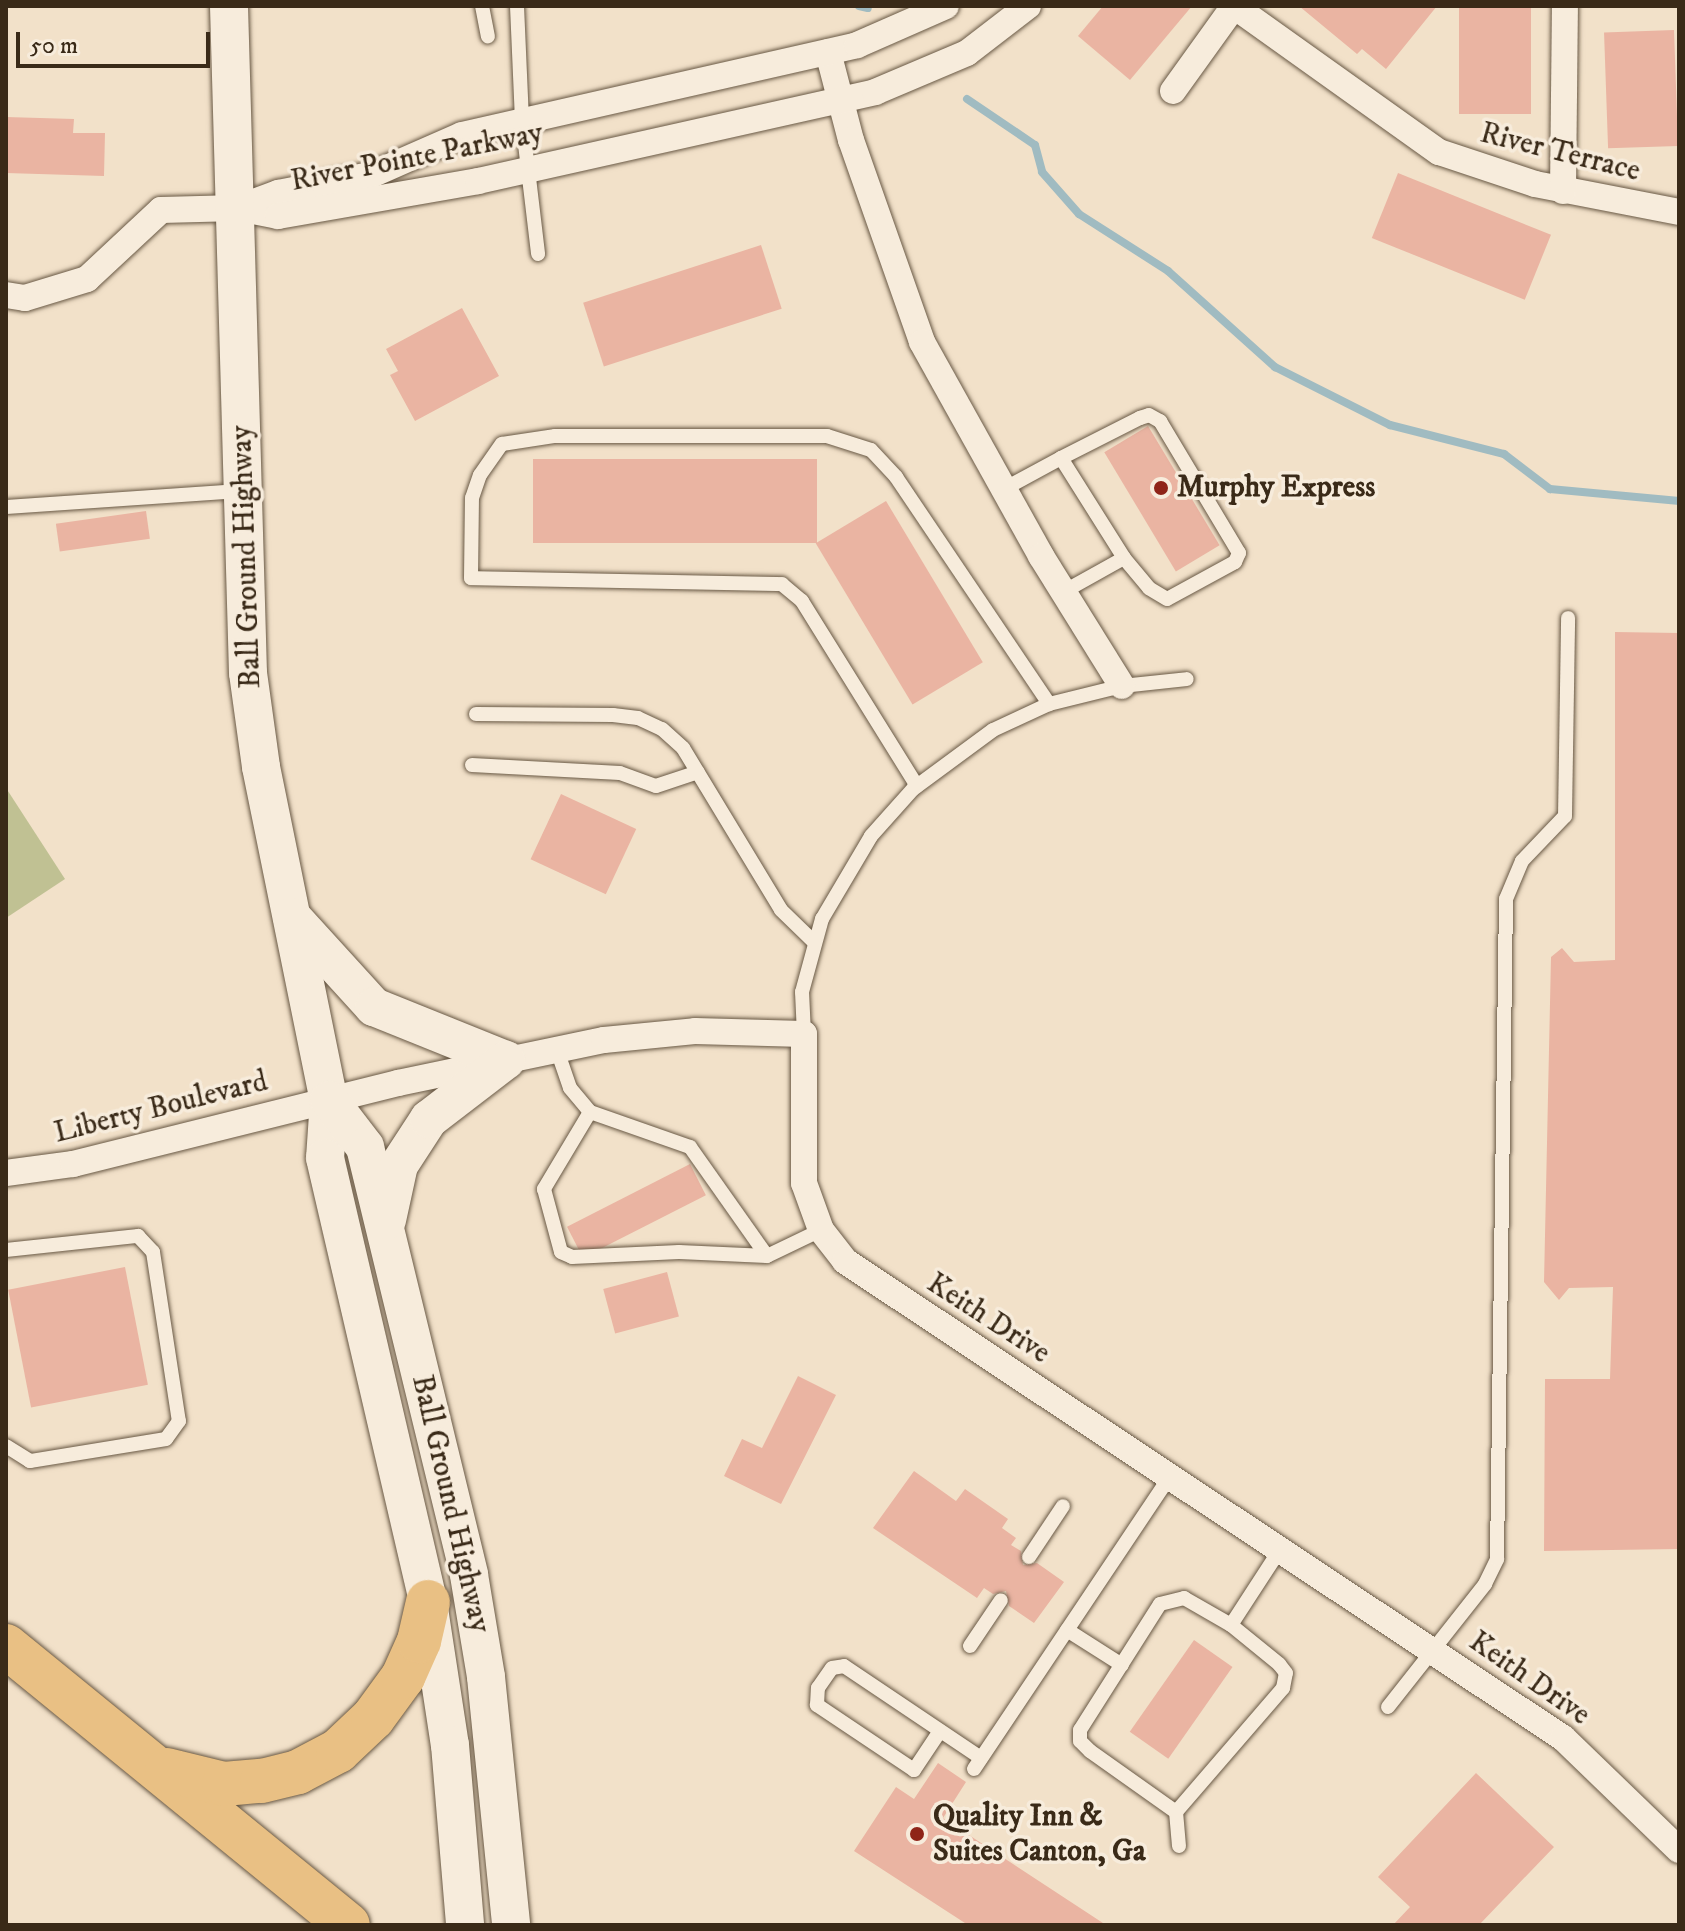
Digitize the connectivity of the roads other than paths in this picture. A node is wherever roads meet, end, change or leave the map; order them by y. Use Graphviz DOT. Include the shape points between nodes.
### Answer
graph roads {
  1 [pos="229,6"];
  2 [pos="482,6"];
  3 [pos="517,6"];
  4 [pos="946,6"];
  5 [pos="1028,6"];
  6 [pos="1234,6"];
  7 [pos="1565,6"];
  8 [pos="488,36"];
  9 [pos="828,52"];
  10 [pos="1173,91"];
  11 [pos="840,101"];
  12 [pos="522,119"];
  13 [pos="527,171"];
  14 [pos="1563,191"];
  15 [pos="238,208"];
  16 [pos="1679,212"];
  17 [pos="538,254"];
  18 [pos="6,295"];
  19 [pos="1061,458"];
  20 [pos="1002,490"];
  21 [pos="243,491"];
  22 [pos="6,507"];
  23 [pos="1124,558"];
  24 [pos="1063,592"];
  25 [pos="1568,618"];
  26 [pos="1187,679"];
  27 [pos="1122,686"];
  28 [pos="1049,704"];
  29 [pos="476,714"];
  30 [pos="472,765"];
  31 [pos="698,772"];
  32 [pos="917,786"];
  33 [pos="291,916"];
  34 [pos="815,943"];
  35 [pos="804,1034"];
  36 [pos="557,1050"];
  37 [pos="506,1060"];
  38 [pos="329,1100"];
  39 [pos="590,1112"];
  40 [pos="6,1173"];
  41 [pos="386,1230"];
  42 [pos="821,1230"];
  43 [pos="6,1250"];
  44 [pos="767,1256"];
  45 [pos="6,1446"];
  46 [pos="1171,1475"];
  47 [pos="1063,1506"];
  48 [pos="1281,1548"];
  49 [pos="1029,1557"];
  50 [pos="1001,1600"];
  51 [pos="428,1602"];
  52 [pos="1231,1625"];
  53 [pos="1067,1630"];
  54 [pos="6,1646"];
  55 [pos="970,1646"];
  56 [pos="1432,1649"];
  57 [pos="1122,1665"];
  58 [pos="1388,1707"];
  59 [pos="940,1731"];
  60 [pos="151,1764"];
  61 [pos="1176,1812"];
  62 [pos="1179,1846"];
  63 [pos="1679,1850"];
  64 [pos="348,1925"];
  65 [pos="465,1925"];
  66 [pos="511,1925"];
  1 -- 15 [label="main road, Ball Ground Highway"];
  2 -- 8 [label="lane"];
  3 -- 12 [label="lane"];
  4 -- 9 [label="street, River Pointe Parkway" via="898,31"];
  5 -- 11 [label="street, River Pointe Parkway" via="967,53 923,76"];
  6 -- 10 [label="street"];
  6 -- 14 [label="street, River Terrace" via="1439,152 1490,173"];
  7 -- 14 [label="street"];
  9 -- 11 [label="street"];
  9 -- 12 [label="street, River Pointe Parkway"];
  11 -- 13 [label="street, River Pointe Parkway"];
  11 -- 20 [label="street" via="906,308"];
  12 -- 13 [label="lane"];
  12 -- 15 [label="street, River Pointe Parkway" via="462,135 371,175 278,193"];
  13 -- 15 [label="street, River Pointe Parkway" via="278,216"];
  13 -- 17 [label="lane"];
  14 -- 16 [label="street, River Terrace"];
  15 -- 18 [label="street" via="150,210 87,279 25,298"];
  15 -- 21 [label="main road, Ball Ground Highway"];
  19 -- 20 [label="lane"];
  19 -- 23 [label="lane"];
  19 -- 23 [label="lane" via="1149,415 1160,421 1239,553 1235,562 1167,599 1149,588"];
  20 -- 24 [label="street"];
  21 -- 22 [label="lane"];
  21 -- 33 [label="main road, Ball Ground Highway" via="248,673"];
  23 -- 24 [label="lane"];
  24 -- 27 [label="street"];
  25 -- 56 [label="lane" via="1565,816 1522,861 1506,899 1497,1559 1485,1584"];
  26 -- 27 [label="lane"];
  27 -- 28 [label="lane"];
  28 -- 32 [label="lane" via="993,730"];
  28 -- 32 [label="lane" via="896,477 871,450 827,436 555,436 502,444 480,475 472,498 471,578 782,584 802,601"];
  29 -- 31 [label="lane" via="638,718 673,737"];
  30 -- 31 [label="lane" via="620,773 656,786"];
  31 -- 34 [label="lane" via="770,894"];
  32 -- 34 [label="lane" via="851,864"];
  33 -- 37 [label="main road" via="374,1007"];
  33 -- 38 [label="main road, Ball Ground Highway"];
  34 -- 35 [label="lane" via="802,992"];
  35 -- 36 [label="street" via="695,1031"];
  35 -- 42 [label="street, Keith Drive" via="804,1183"];
  36 -- 37 [label="street"];
  36 -- 39 [label="lane" via="570,1088"];
  37 -- 38 [label="street"];
  37 -- 41 [label="main road" via="452,1097 412,1143 392,1189"];
  38 -- 40 [label="street, Liberty Boulevard" via="84,1161"];
  38 -- 41 [label="main road, Ball Ground Highway" via="365,1147"];
  38 -- 51 [label="main road, Ball Ground Highway" via="325,1158"];
  39 -- 44 [label="lane" via="690,1147"];
  39 -- 44 [label="lane" via="544,1189 561,1252 572,1257 679,1252"];
  41 -- 66 [label="main road, Ball Ground Highway" via="469,1575 501,1796"];
  42 -- 44 [label="lane"];
  42 -- 46 [label="street, Keith Drive" via="845,1261 881,1287"];
  43 -- 45 [label="lane" via="138,1236 153,1252 179,1421 166,1439 59,1457 30,1461"];
  46 -- 48 [label="street, Keith Drive"];
  46 -- 53 [label="lane"];
  47 -- 49 [label="lane"];
  48 -- 52 [label="lane"];
  48 -- 56 [label="street, Keith Drive"];
  50 -- 55 [label="lane"];
  51 -- 60 [label="highway" via="403,1677 373,1718 338,1751 298,1772 249,1782 192,1780"];
  51 -- 65 [label="main road, Ball Ground Highway" via="450,1745"];
  52 -- 57 [label="lane" via="1184,1598 1171,1597 1160,1604"];
  52 -- 61 [label="lane" via="1279,1664 1286,1673 1283,1688"];
  53 -- 57 [label="lane"];
  53 -- 59 [label="lane" via="978,1764"];
  54 -- 60 [label="highway"];
  56 -- 58 [label="lane"];
  56 -- 63 [label="street, Keith Drive" via="1563,1738"];
  57 -- 61 [label="lane" via="1080,1730 1080,1741"];
  59 -- 59 [label="lane" via="844,1666 832,1668 818,1688 817,1705 914,1770"];
  60 -- 64 [label="highway"];
  61 -- 62 [label="lane"];
}
